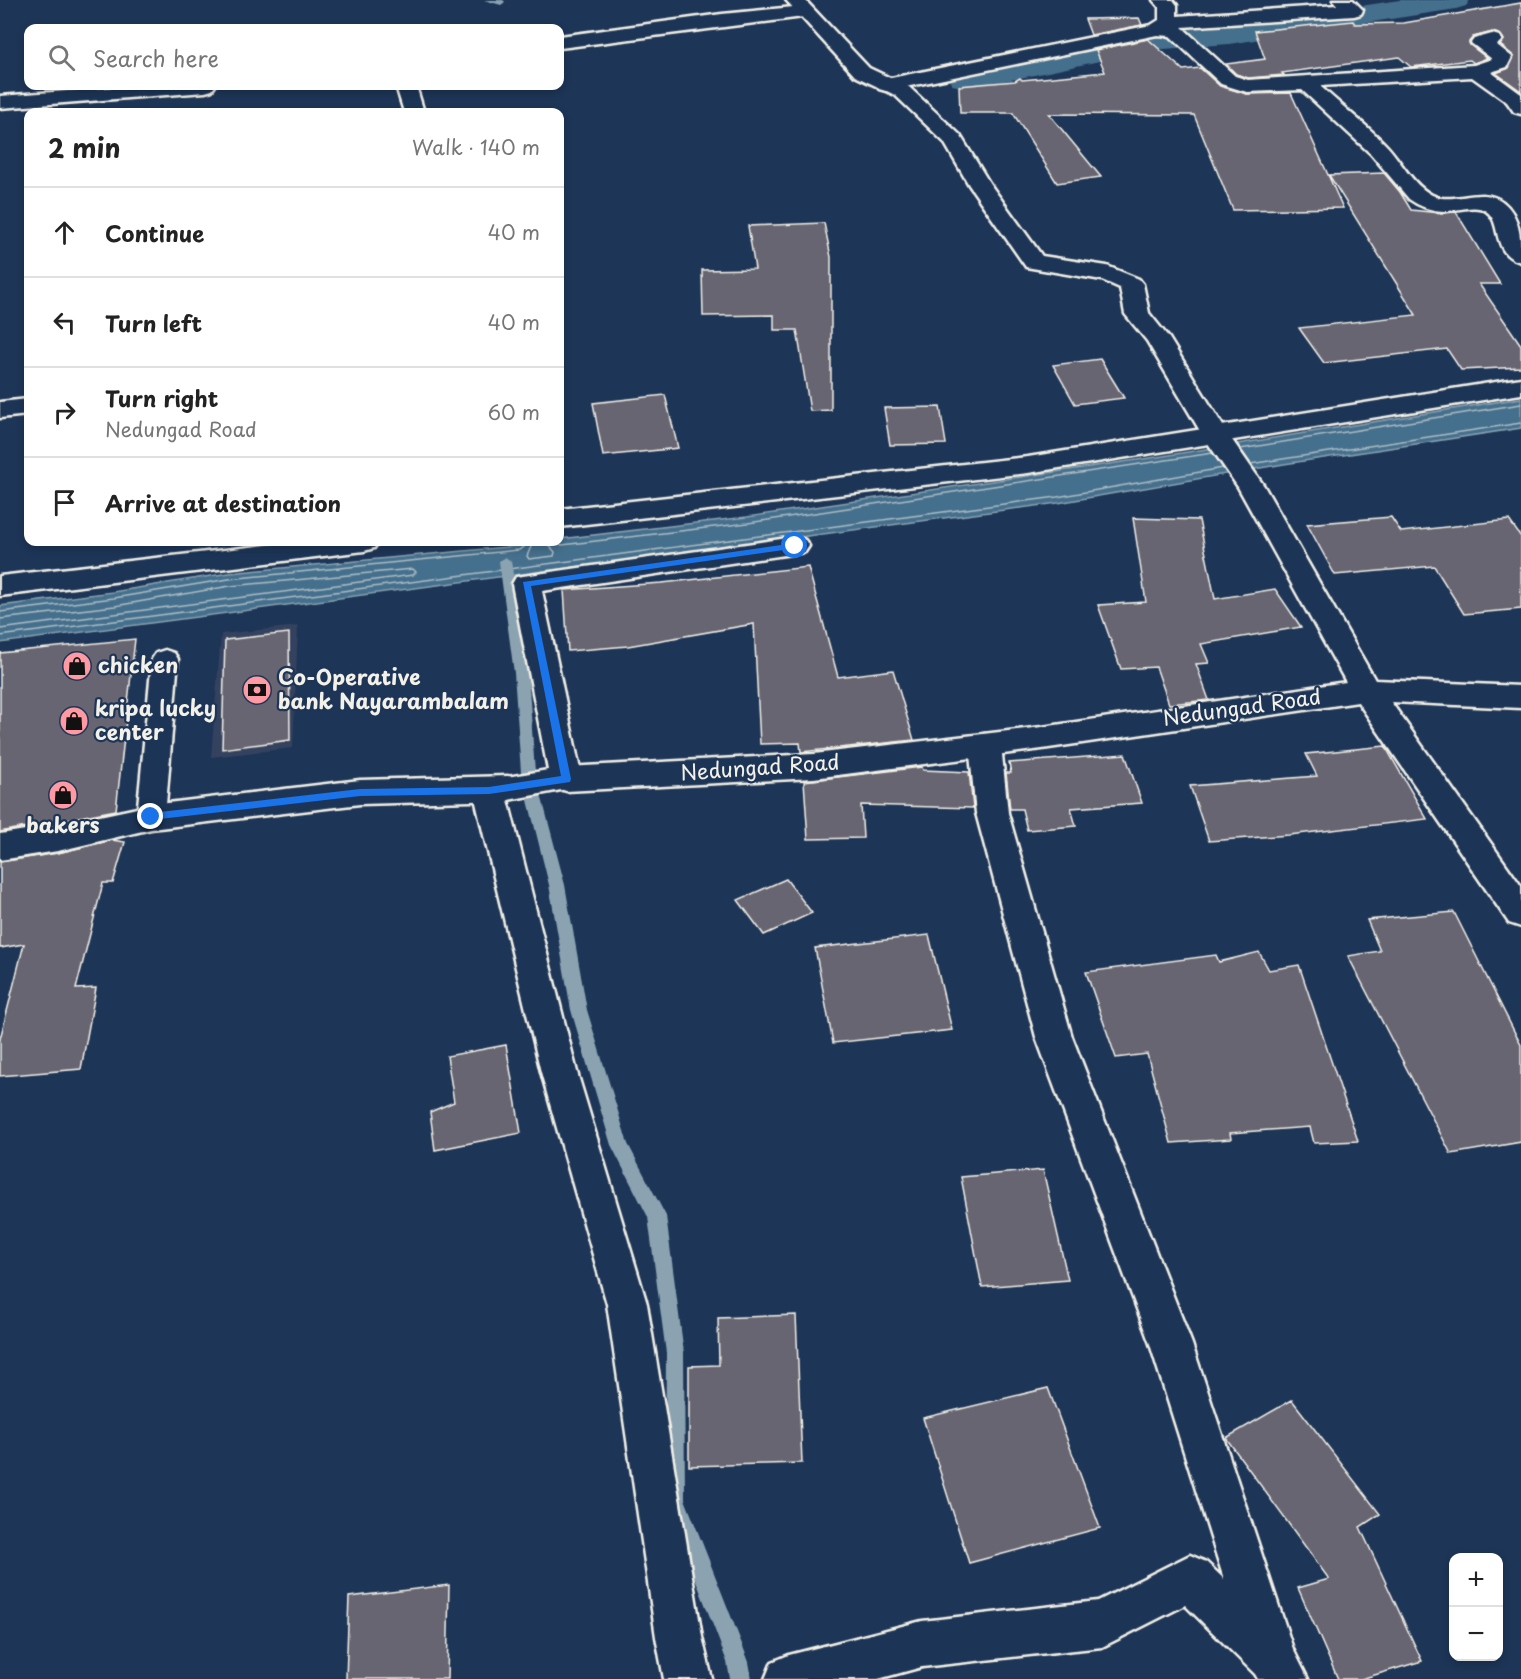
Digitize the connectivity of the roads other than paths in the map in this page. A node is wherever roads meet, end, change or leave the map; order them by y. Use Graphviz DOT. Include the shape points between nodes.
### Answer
graph roads {
  1 [pos="1162,0"];
  2 [pos="1342,0"];
  3 [pos="800,6"];
  4 [pos="1163,26"];
  5 [pos="1492,40"];
  6 [pos="564,41"];
  7 [pos="1476,70"];
  8 [pos="1307,84"];
  9 [pos="886,85"];
  10 [pos="154,90"];
  11 [pos="407,90"];
  12 [pos="0,102"];
  13 [pos="413,108"];
  14 [pos="1521,108"];
  15 [pos="1521,255"];
  16 [pos="1521,386"];
  17 [pos="24,407"];
  18 [pos="0,410"];
  19 [pos="1216,436"];
  20 [pos="564,518"];
  21 [pos="331,546"];
  22 [pos="795,546"];
  23 [pos="0,586"];
  24 [pos="165,659"];
  25 [pos="1366,690"];
  26 [pos="1521,697"];
  27 [pos="985,745"];
  28 [pos="566,779"];
  29 [pos="499,789"];
  30 [pos="151,817"];
  31 [pos="0,847"];
  32 [pos="1521,913"];
  33 [pos="1278,1669"];
  34 [pos="688,1679"];
  35 [pos="789,1679"];
  1 -- 4 [label="street" via="1168,5"];
  2 -- 4 [label="street" via="1354,10"];
  3 -- 6 [label="street"];
  3 -- 9 [label="street" via="862,72"];
  4 -- 8 [label="street" via="1186,39 1228,80 1247,86"];
  4 -- 9 [label="street"];
  5 -- 7 [label="street" via="1481,44 1502,57 1500,63"];
  7 -- 8 [label="street" via="1314,80"];
  7 -- 14 [label="street" via="1514,98"];
  8 -- 15 [label="street" via="1374,144 1415,194 1436,205 1488,201 1503,215 1509,239"];
  9 -- 19 [label="street" via="902,91 952,139 1034,262 1107,273 1131,284 1137,314 1157,338"];
  10 -- 12 [label="street"];
  11 -- 13 [label="street"];
  16 -- 19 [label="street"];
  17 -- 18 [label="street"];
  19 -- 20 [label="street" via="1028,465"];
  19 -- 25 [label="street" via="1251,486"];
  21 -- 23 [label="street"];
  22 -- 28 [label="street" via="526,584"];
  24 -- 30 [label="lane"];
  25 -- 26 [label="street, Nedungad Road"];
  25 -- 27 [label="street, Nedungad Road"];
  25 -- 32 [label="street"];
  27 -- 28 [label="street, Nedungad Road" via="814,766"];
  27 -- 33 [label="street" via="992,813 1054,1037 1171,1344"];
  28 -- 29 [label="street, Nedungad Road"];
  29 -- 30 [label="street, Nedungad Road" via="360,792"];
  29 -- 34 [label="street" via="559,1072 627,1304"];
  30 -- 31 [label="street, Nedungad Road"];
  33 -- 35 [label="street" via="1190,1578 1102,1624 922,1644"];
}
